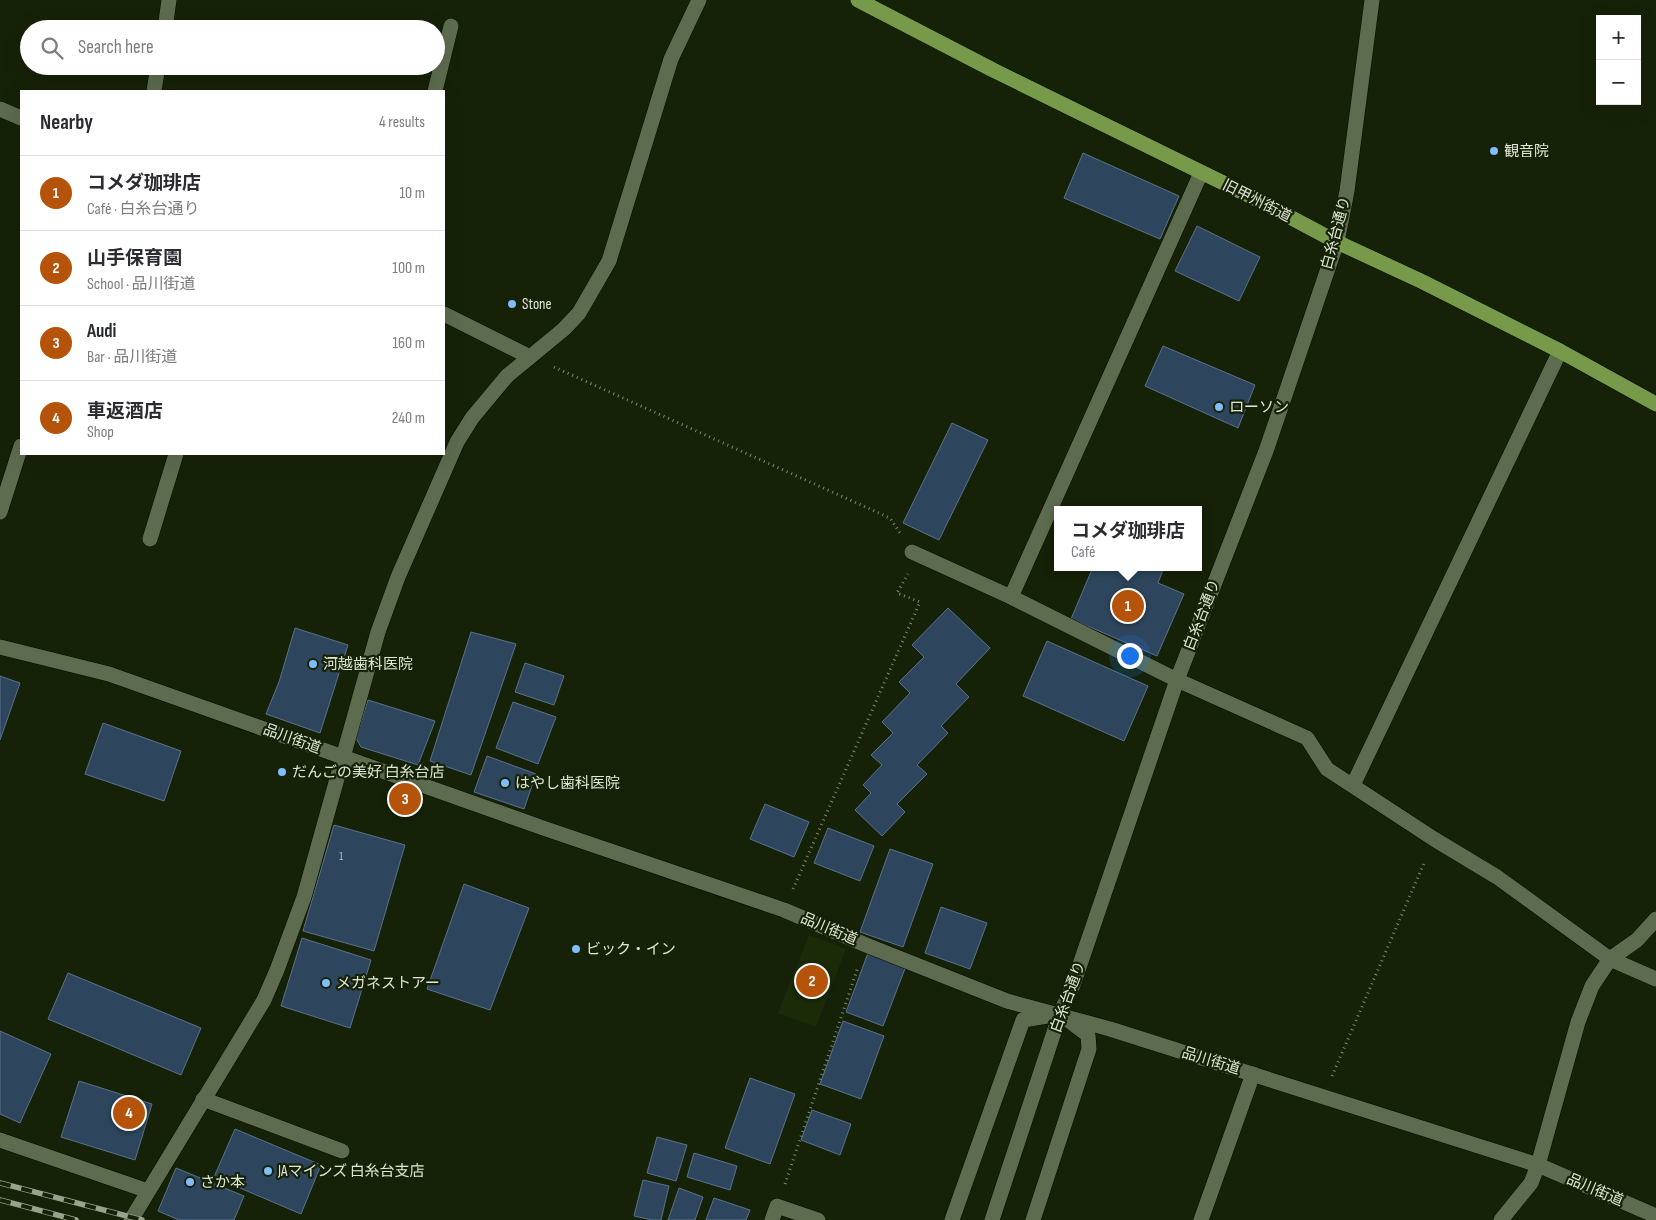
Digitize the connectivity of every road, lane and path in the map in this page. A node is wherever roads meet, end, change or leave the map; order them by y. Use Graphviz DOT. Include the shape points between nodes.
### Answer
graph roads {
  1 [pos="169,0"];
  2 [pos="699,0"];
  3 [pos="858,0"];
  4 [pos="1372,0"];
  5 [pos="166,20"];
  6 [pos="451,26"];
  7 [pos="445,50"];
  8 [pos="157,75"];
  9 [pos="439,75"];
  10 [pos="154,90"];
  11 [pos="435,90"];
  12 [pos="0,109"];
  13 [pos="20,118"];
  14 [pos="1201,172"];
  15 [pos="1337,242"];
  16 [pos="445,314"];
  17 [pos="1560,351"];
  18 [pos="530,357"];
  19 [pos="1656,404"];
  20 [pos="20,449"];
  21 [pos="176,455"];
  22 [pos="0,512"];
  23 [pos="150,539"];
  24 [pos="916,554"];
  25 [pos="1011,597"];
  26 [pos="0,647"];
  27 [pos="1177,680"];
  28 [pos="342,758"];
  29 [pos="1353,785"];
  30 [pos="1434,839"];
  31 [pos="784,910"];
  32 [pos="1656,919"];
  33 [pos="866,945"];
  34 [pos="1610,959"];
  35 [pos="1656,980"];
  36 [pos="1060,1014"];
  37 [pos="1253,1074"];
  38 [pos="1323,1097"];
  39 [pos="203,1099"];
  40 [pos="0,1140"];
  41 [pos="342,1151"];
  42 [pos="1538,1165"];
  43 [pos="148,1191"];
  44 [pos="775,1213"];
  45 [pos="1656,1216"];
  46 [pos="131,1220"];
  47 [pos="818,1220"];
  48 [pos="952,1220"];
  49 [pos="992,1220"];
  50 [pos="1033,1220"];
  51 [pos="1201,1220"];
  52 [pos="1501,1220"];
  1 -- 5 [label="street"];
  2 -- 18 [label="street" via="671,59 609,261 579,313 564,330"];
  3 -- 14 [label="main road, 旧甲州街道"];
  4 -- 15 [label="street, 白糸台通り" via="1347,191"];
  6 -- 7 [label="street"];
  8 -- 10 [label="street"];
  9 -- 11 [label="street"];
  12 -- 13 [label="street"];
  14 -- 15 [label="main road, 旧甲州街道"];
  14 -- 25 [label="street"];
  15 -- 17 [label="main road, 旧甲州街道"];
  15 -- 27 [label="street, 白糸台通り" via="1266,451"];
  16 -- 18 [label="street"];
  17 -- 19 [label="main road, 旧甲州街道"];
  17 -- 29 [label="street"];
  18 -- 24 [label="path" via="890,518"];
  18 -- 28 [label="street" via="488,396 457,442 398,576 378,632"];
  20 -- 22 [label="street"];
  21 -- 23 [label="street"];
  24 -- 25 [label="street"];
  24 -- 31 [label="path" via="897,593 920,602"];
  25 -- 27 [label="street"];
  26 -- 28 [label="street, 品川街道" via="109,674"];
  27 -- 29 [label="street" via="1307,738 1327,769"];
  27 -- 36 [label="street, 白糸台通り" via="1073,985"];
  28 -- 31 [label="street, 品川街道"];
  28 -- 39 [label="street" via="304,896 277,970 264,1000"];
  29 -- 30 [label="street"];
  30 -- 34 [label="street" via="1497,877"];
  30 -- 38 [label="path"];
  31 -- 33 [label="street, 品川街道"];
  32 -- 34 [label="street" via="1637,940"];
  33 -- 36 [label="street, 品川街道" via="1007,1001"];
  33 -- 44 [label="path"];
  34 -- 35 [label="street"];
  34 -- 42 [label="street" via="1592,986 1578,1022"];
  36 -- 37 [label="street, 品川街道"];
  36 -- 48 [label="street" via="1023,1020"];
  36 -- 49 [label="street, 白糸台通り"];
  36 -- 50 [label="street" via="1088,1035 1090,1049"];
  37 -- 38 [label="street, 品川街道"];
  37 -- 51 [label="street"];
  38 -- 42 [label="street, 品川街道"];
  39 -- 41 [label="street"];
  39 -- 43 [label="street"];
  40 -- 43 [label="street"];
  42 -- 45 [label="street, 品川街道"];
  42 -- 52 [label="street" via="1531,1183"];
  43 -- 46 [label="street"];
  44 -- 47 [label="street"];
}
